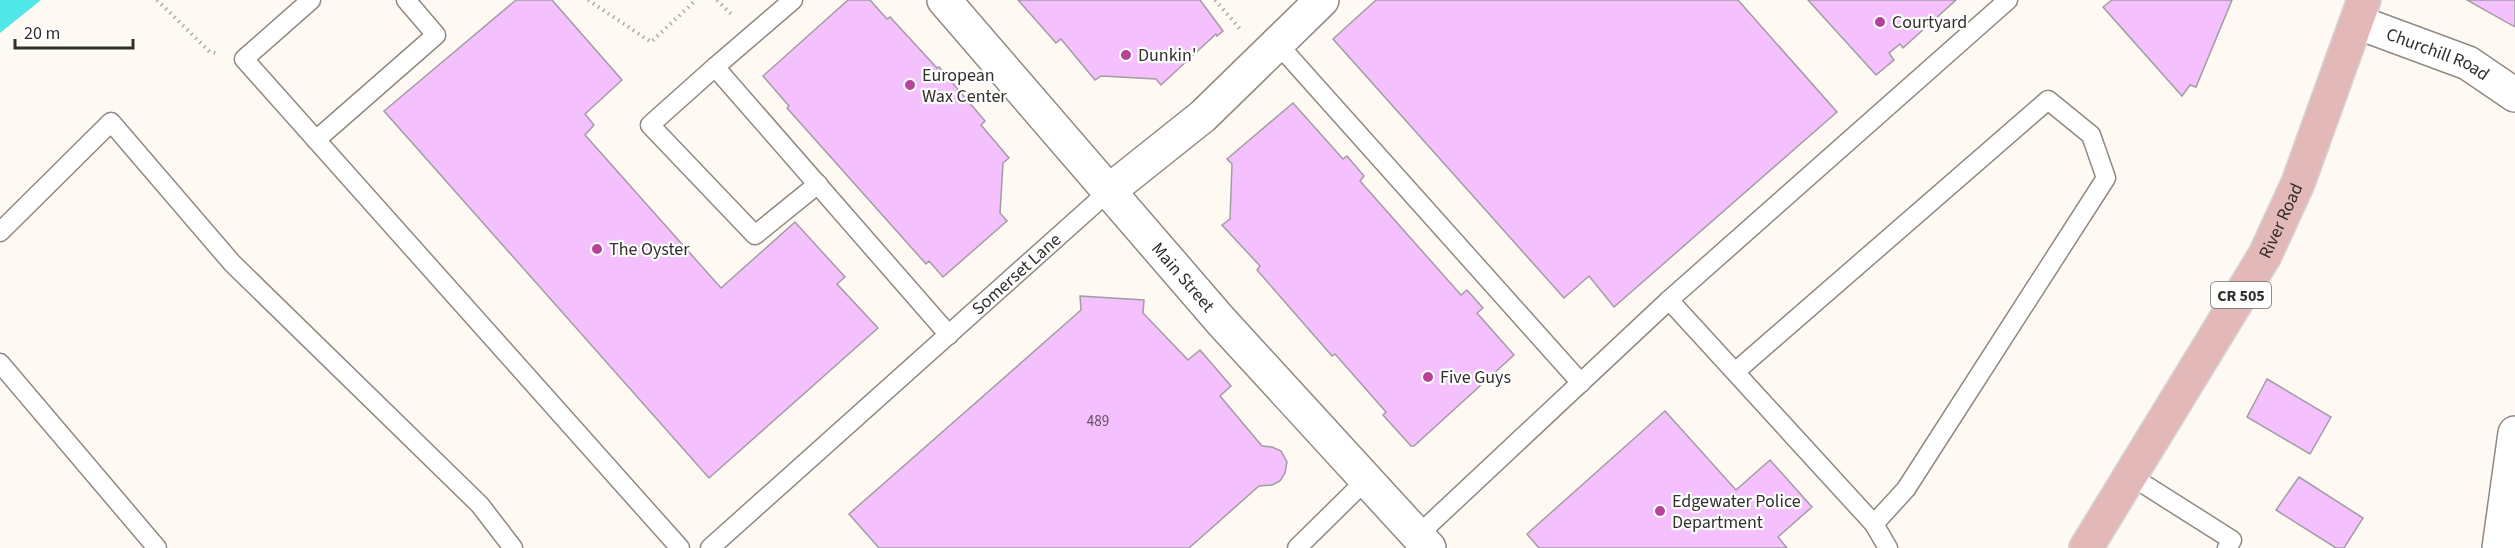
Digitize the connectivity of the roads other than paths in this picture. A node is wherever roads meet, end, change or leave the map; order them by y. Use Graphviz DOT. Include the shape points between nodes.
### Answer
graph roads {
  1 [pos="311,0"];
  2 [pos="406,0"];
  3 [pos="794,0"];
  4 [pos="944,0"];
  5 [pos="1322,0"];
  6 [pos="2008,0"];
  7 [pos="2361,11"];
  8 [pos="1277,43"];
  9 [pos="715,67"];
  10 [pos="2515,95"];
  11 [pos="316,140"];
  12 [pos="818,184"];
  13 [pos="1109,191"];
  14 [pos="0,232"];
  15 [pos="1669,300"];
  16 [pos="949,335"];
  17 [pos="0,363"];
  18 [pos="1735,372"];
  19 [pos="1581,383"];
  20 [pos="2515,433"];
  21 [pos="2131,476"];
  22 [pos="1366,480"];
  23 [pos="1874,524"];
  24 [pos="1423,542"];
  25 [pos="1304,546"];
  26 [pos="157,548"];
  27 [pos="513,548"];
  28 [pos="680,548"];
  29 [pos="710,548"];
  30 [pos="1888,548"];
  31 [pos="2086,548"];
  32 [pos="2227,548"];
  33 [pos="2499,548"];
  1 -- 11 [label="lane" via="244,59"];
  2 -- 11 [label="lane" via="436,35"];
  3 -- 9 [label="lane"];
  4 -- 13 [label="street, Main Street"];
  5 -- 8 [label="street, Somerset Lane"];
  6 -- 15 [label="lane"];
  7 -- 10 [label="street, Churchill Road" via="2468,63"];
  7 -- 21 [label="main road, River Road / CR 505" via="2298,183 2265,255"];
  8 -- 13 [label="street, Somerset Lane" via="1203,116"];
  8 -- 19 [label="lane"];
  9 -- 12 [label="lane"];
  9 -- 12 [label="lane" via="650,125 755,235"];
  11 -- 28 [label="lane"];
  12 -- 16 [label="lane"];
  13 -- 16 [label="lane, Somerset Lane"];
  13 -- 22 [label="street, Main Street"];
  14 -- 27 [label="lane" via="111,122 232,263 480,505"];
  15 -- 18 [label="lane"];
  15 -- 19 [label="lane"];
  16 -- 29 [label="lane, Somerset Lane"];
  17 -- 26 [label="lane"];
  18 -- 23 [label="lane"];
  18 -- 23 [label="lane" via="2048,100 2091,135 2106,178 1906,489"];
  19 -- 24 [label="lane"];
  20 -- 33 [label="street"];
  21 -- 31 [label="main road, River Road / CR 505"];
  21 -- 32 [label="lane" via="2232,540"];
  22 -- 24 [label="street, Main Street"];
  22 -- 25 [label="lane"];
  23 -- 30 [label="lane"];
}
